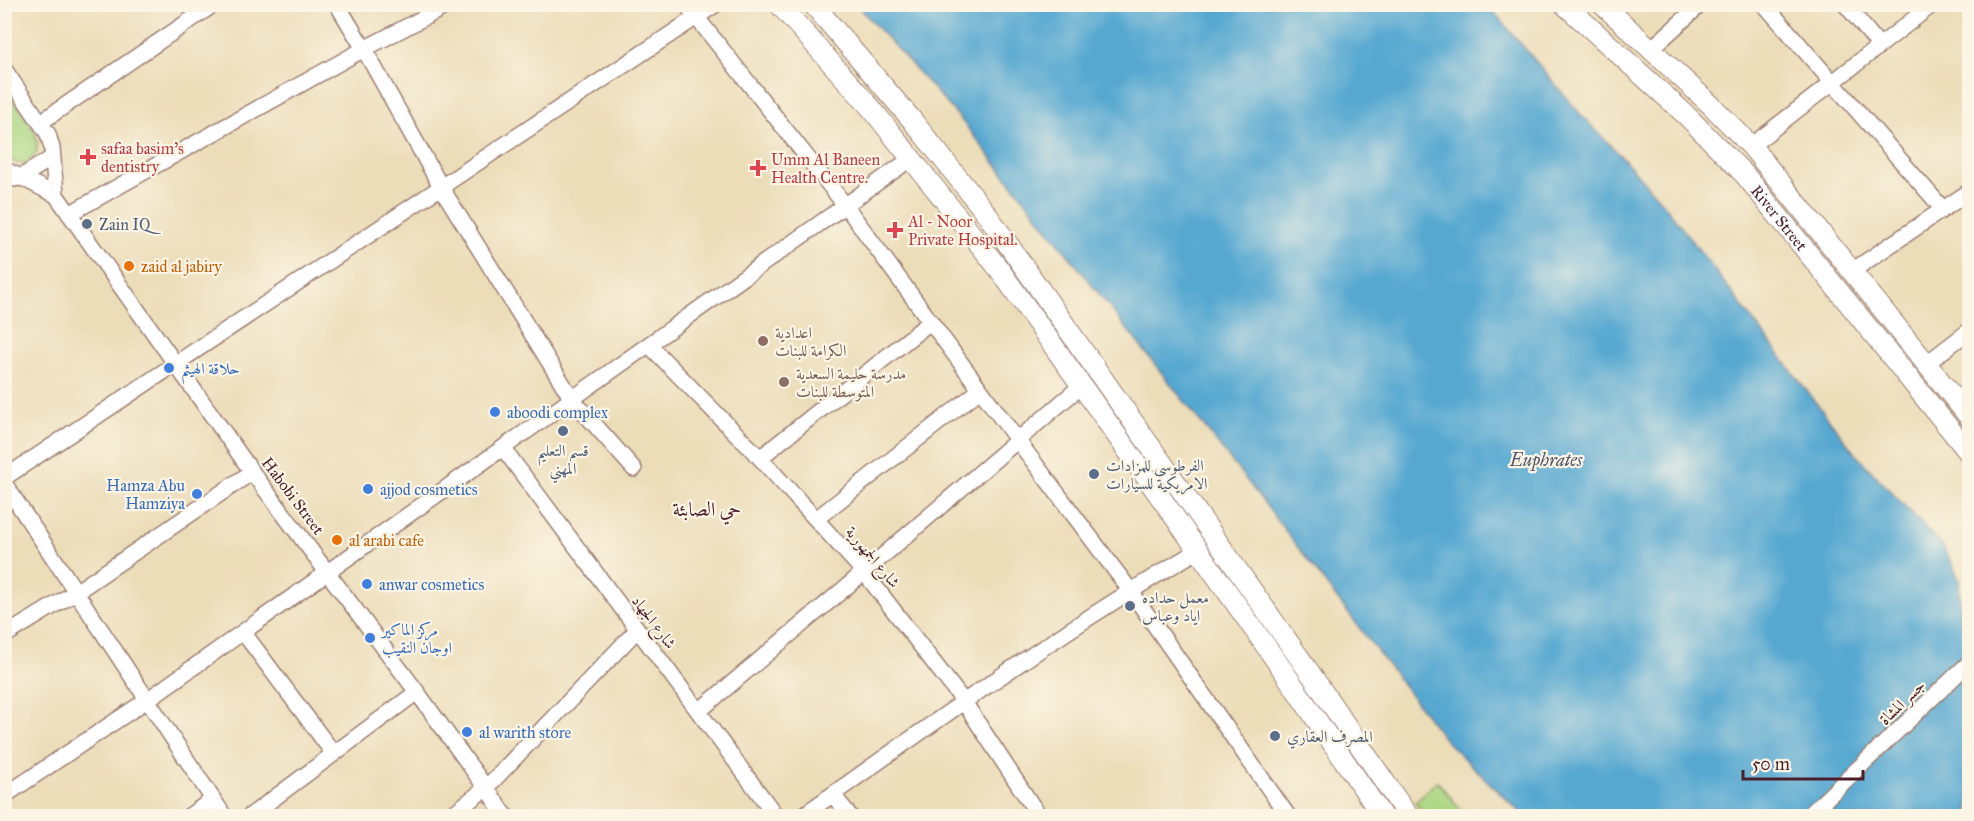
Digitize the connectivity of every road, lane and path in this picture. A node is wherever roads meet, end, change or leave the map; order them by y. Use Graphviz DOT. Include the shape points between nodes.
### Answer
graph roads {
  1 [pos="214,4"];
  2 [pos="337,4"];
  3 [pos="450,4"];
  4 [pos="686,4"];
  5 [pos="716,4"];
  6 [pos="779,4"];
  7 [pos="813,4"];
  8 [pos="1564,4"];
  9 [pos="1602,4"];
  10 [pos="1701,4"];
  11 [pos="1764,4"];
  12 [pos="1845,4"];
  13 [pos="1933,4"];
  14 [pos="696,18"];
  15 [pos="1879,45"];
  16 [pos="1651,49"];
  17 [pos="364,50"];
  18 [pos="4,69"];
  19 [pos="1832,82"];
  20 [pos="41,122"];
  21 [pos="1751,146"];
  22 [pos="52,158"];
  23 [pos="912,158"];
  24 [pos="4,169"];
  25 [pos="12,179"];
  26 [pos="441,187"];
  27 [pos="1970,191"];
  28 [pos="56,195"];
  29 [pos="845,206"];
  30 [pos="1943,210"];
  31 [pos="1804,213"];
  32 [pos="69,214"];
  33 [pos="1786,225"];
  34 [pos="1852,271"];
  35 [pos="930,322"];
  36 [pos="1970,330"];
  37 [pos="649,345"];
  38 [pos="175,363"];
  39 [pos="1926,364"];
  40 [pos="1082,385"];
  41 [pos="980,390"];
  42 [pos="572,399"];
  43 [pos="1970,418"];
  44 [pos="1018,441"];
  45 [pos="503,448"];
  46 [pos="1970,454"];
  47 [pos="760,458"];
  48 [pos="1162,462"];
  49 [pos="634,469"];
  50 [pos="252,472"];
  51 [pos="1144,473"];
  52 [pos="4,478"];
  53 [pos="4,483"];
  54 [pos="816,519"];
  55 [pos="1199,550"];
  56 [pos="328,572"];
  57 [pos="864,573"];
  58 [pos="1130,590"];
  59 [pos="76,592"];
  60 [pos="637,630"];
  61 [pos="243,632"];
  62 [pos="4,636"];
  63 [pos="1970,662"];
  64 [pos="417,692"];
  65 [pos="147,700"];
  66 [pos="964,702"];
  67 [pos="699,711"];
  68 [pos="334,754"];
  69 [pos="486,788"];
  70 [pos="4,795"];
  71 [pos="833,795"];
  72 [pos="213,799"];
  73 [pos="189,816"];
  74 [pos="224,816"];
  75 [pos="250,816"];
  76 [pos="450,816"];
  77 [pos="506,816"];
  78 [pos="776,816"];
  79 [pos="802,816"];
  80 [pos="850,816"];
  81 [pos="1040,816"];
  82 [pos="1288,816"];
  83 [pos="1382,816"];
  84 [pos="1408,816"];
  85 [pos="1808,816"];
  1 -- 20 [label="street"];
  2 -- 17 [label="street"];
  3 -- 17 [label="street"];
  4 -- 14 [label="street"];
  5 -- 14 [label="street"];
  6 -- 23 [label="main road"];
  7 -- 48 [label="main road" via="986,213"];
  8 -- 33 [label="main road, River Street" via="1716,144"];
  9 -- 16 [label="main road, River Street"];
  10 -- 16 [label="street"];
  11 -- 19 [label="street"];
  12 -- 15 [label="street"];
  13 -- 15 [label="street"];
  14 -- 26 [label="street"];
  14 -- 29 [label="street"];
  15 -- 19 [label="street"];
  16 -- 21 [label="main road, River Street"];
  17 -- 26 [label="street"];
  17 -- 32 [label="street"];
  18 -- 20 [label="street, Habobi Street"];
  19 -- 21 [label="street"];
  19 -- 30 [label="street"];
  20 -- 22 [label="street, Habobi Street" via="48,134"];
  21 -- 31 [label="main road, River Street"];
  22 -- 25 [label="street"];
  22 -- 28 [label="street, Habobi Street"];
  23 -- 29 [label="street"];
  23 -- 40 [label="main road" via="999,269"];
  24 -- 25 [label="street"];
  25 -- 28 [label="street"];
  26 -- 38 [label="street"];
  26 -- 42 [label="street"];
  27 -- 30 [label="street"];
  28 -- 32 [label="street, Habobi Street"];
  29 -- 35 [label="street"];
  29 -- 37 [label="street"];
  30 -- 34 [label="street"];
  31 -- 33 [label="main road"];
  31 -- 34 [label="main road, River Street"];
  32 -- 38 [label="street, Habobi Street"];
  33 -- 46 [label="main road, River Street"];
  34 -- 39 [label="main road, River Street"];
  35 -- 41 [label="street"];
  35 -- 47 [label="street"];
  36 -- 39 [label="street"];
  37 -- 42 [label="street"];
  37 -- 47 [label="street, شارع الجمهورية"];
  38 -- 50 [label="street, Habobi Street"];
  38 -- 52 [label="street"];
  39 -- 43 [label="main road, River Street"];
  40 -- 44 [label="street"];
  40 -- 51 [label="main road"];
  41 -- 44 [label="street"];
  41 -- 54 [label="street"];
  42 -- 45 [label="street"];
  42 -- 49 [label="street"];
  44 -- 57 [label="street"];
  44 -- 58 [label="street"];
  45 -- 56 [label="street"];
  45 -- 60 [label="street, شارع الجهاد"];
  47 -- 54 [label="street, شارع الجمهورية"];
  48 -- 51 [label="main road"];
  48 -- 84 [label="main road"];
  50 -- 56 [label="street, Habobi Street"];
  50 -- 59 [label="street"];
  51 -- 55 [label="main road"];
  53 -- 59 [label="street"];
  54 -- 57 [label="street, شارع الجمهورية"];
  55 -- 58 [label="street"];
  55 -- 83 [label="main road"];
  56 -- 61 [label="street"];
  56 -- 64 [label="street, Habobi Street"];
  57 -- 66 [label="street, شارع الجمهورية"];
  57 -- 67 [label="street"];
  58 -- 66 [label="street"];
  58 -- 82 [label="street"];
  59 -- 62 [label="street"];
  59 -- 65 [label="street"];
  60 -- 67 [label="street, شارع الجهاد"];
  60 -- 69 [label="street"];
  61 -- 65 [label="street"];
  61 -- 68 [label="street"];
  63 -- 85 [label="street, جسر المشاة"];
  64 -- 68 [label="street"];
  64 -- 69 [label="street, Habobi Street"];
  65 -- 70 [label="street"];
  65 -- 72 [label="street"];
  66 -- 71 [label="street"];
  66 -- 81 [label="street, شارع الجمهورية"];
  67 -- 78 [label="street, شارع الجهاد"];
  68 -- 75 [label="street"];
  69 -- 76 [label="street"];
  69 -- 77 [label="street, Habobi Street"];
  71 -- 79 [label="street"];
  71 -- 80 [label="street"];
  72 -- 73 [label="street"];
  72 -- 74 [label="street"];
}
